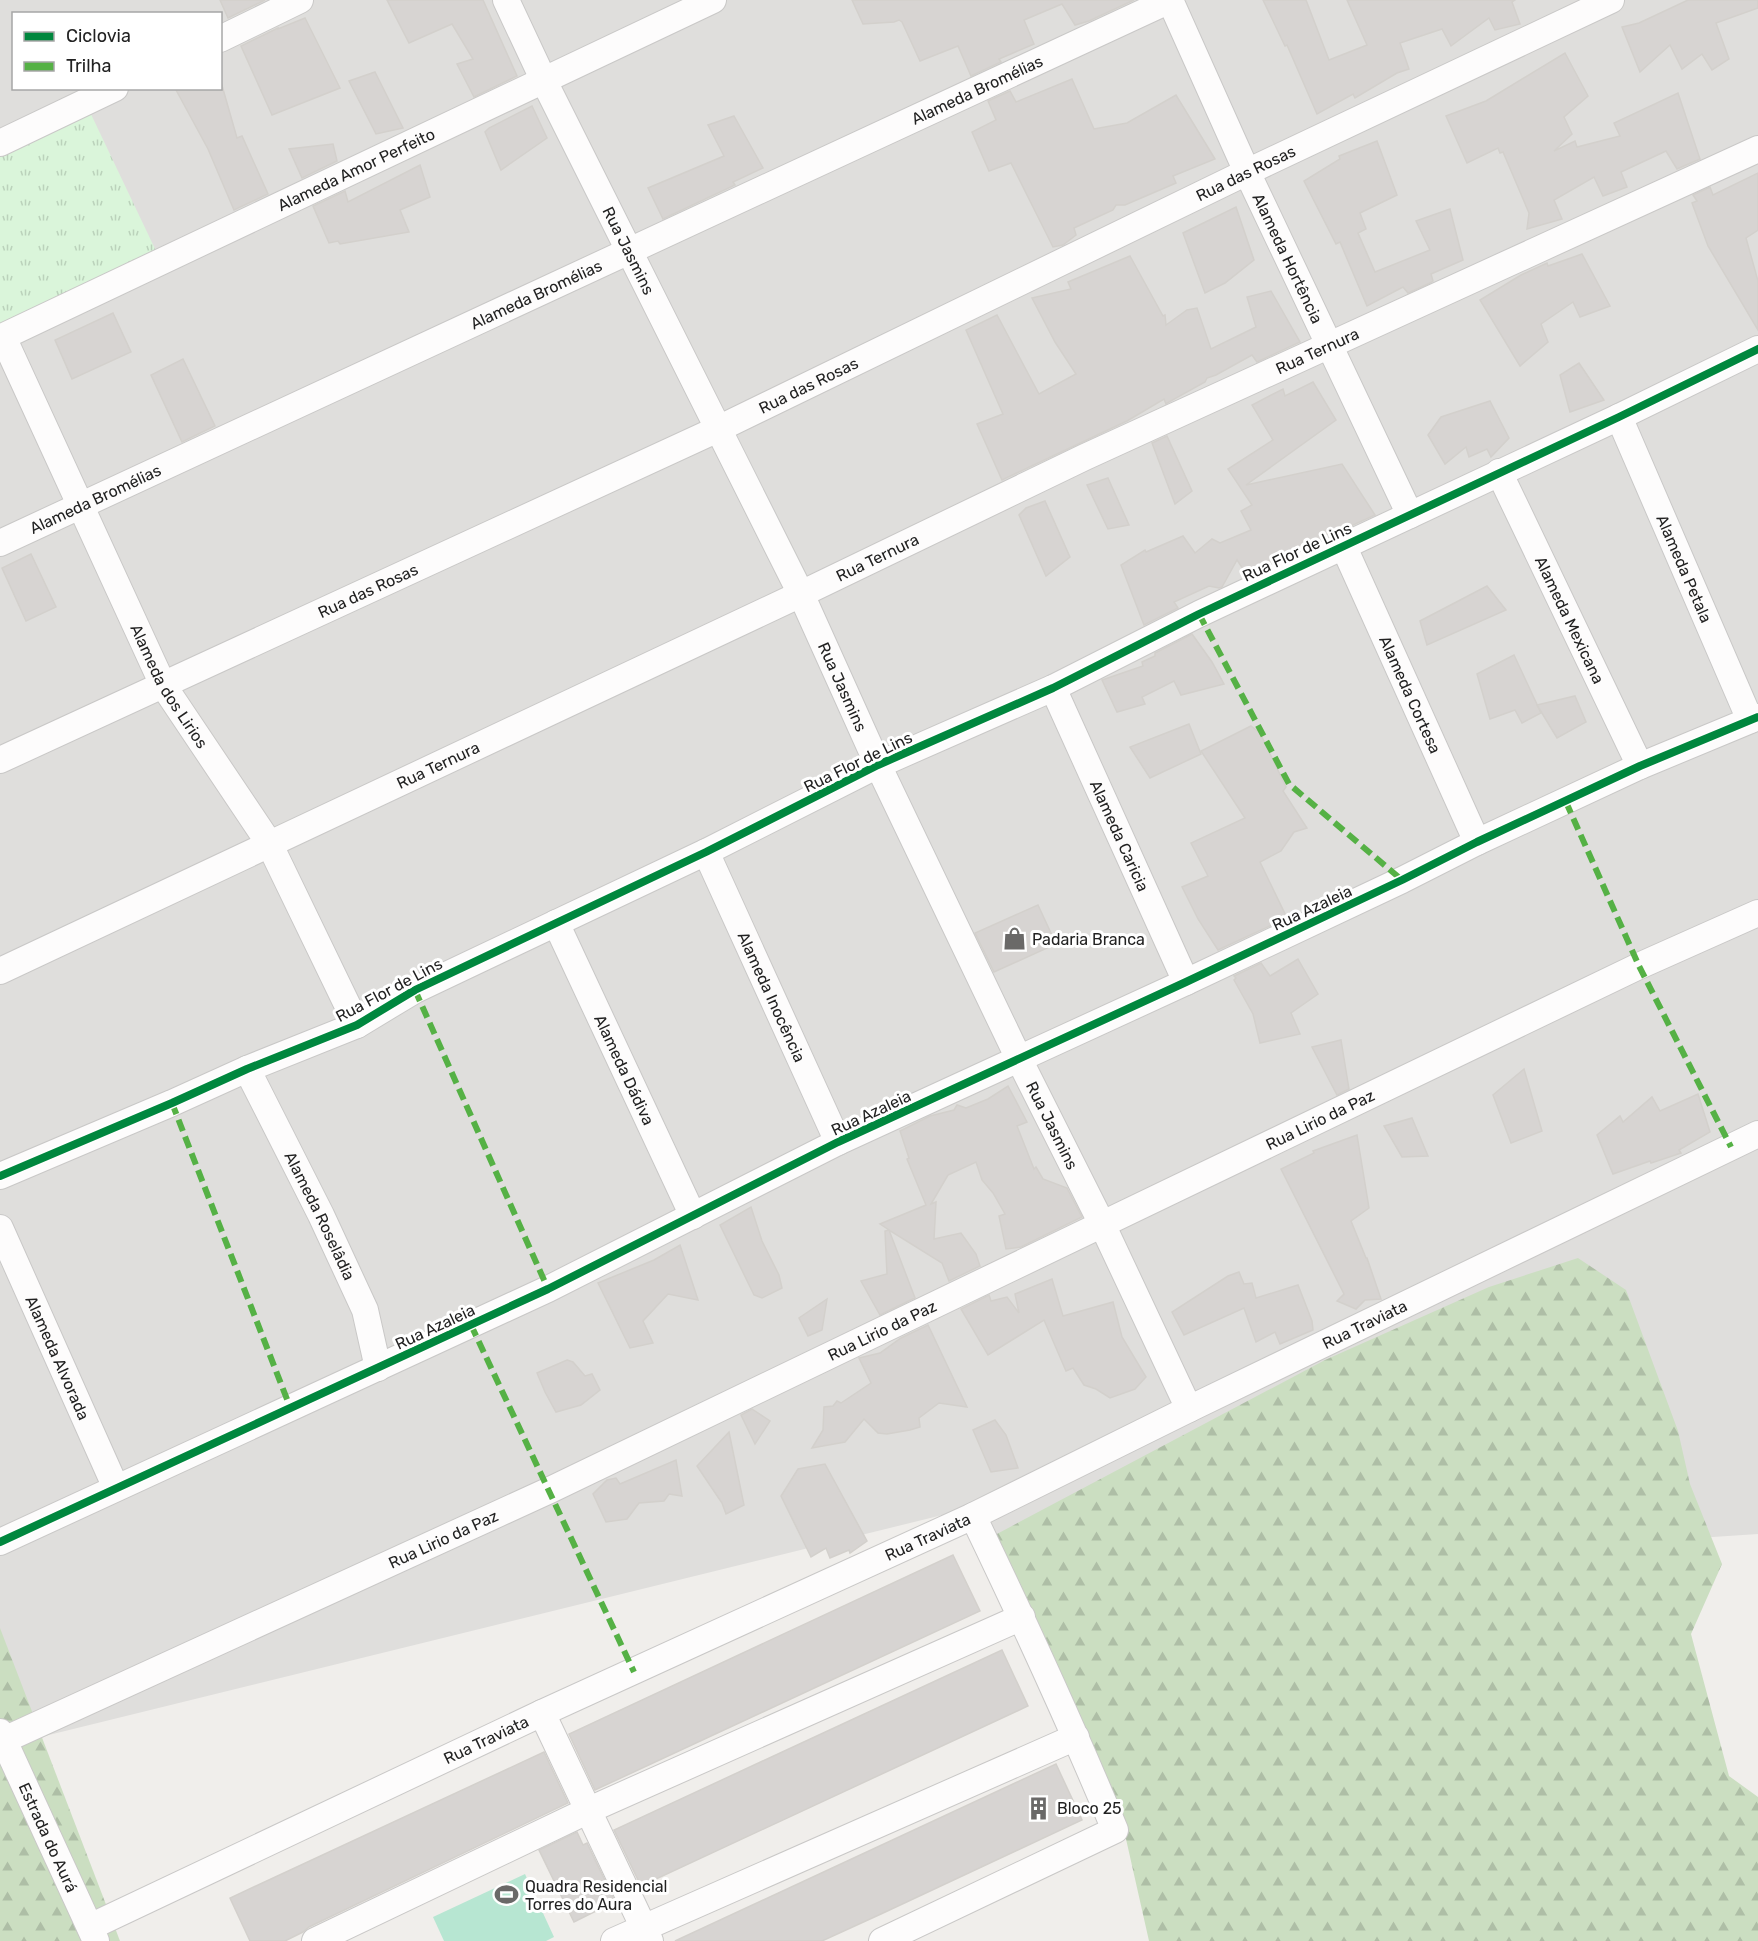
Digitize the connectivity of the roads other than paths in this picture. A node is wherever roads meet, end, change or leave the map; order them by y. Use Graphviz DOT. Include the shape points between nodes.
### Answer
graph roads {
  1 [pos="300,0"];
  2 [pos="506,0"];
  3 [pos="713,0"];
  4 [pos="1170,0"];
  5 [pos="1611,0"];
  6 [pos="222,38"];
  7 [pos="544,81"];
  8 [pos="111,90"];
  9 [pos="0,143"];
  10 [pos="1758,149"];
  11 [pos="1247,172"];
  12 [pos="629,250"];
  13 [pos="1,337"];
  14 [pos="1330,345"];
  15 [pos="1758,349"];
  16 [pos="1619,417"];
  17 [pos="718,429"];
  18 [pos="1499,472"];
  19 [pos="81,505"];
  20 [pos="1410,514"];
  21 [pos="0,543"];
  22 [pos="1343,545"];
  23 [pos="801,594"];
  24 [pos="163,685"];
  25 [pos="1053,688"];
  26 [pos="1754,718"];
  27 [pos="0,760"];
  28 [pos="878,765"];
  29 [pos="1640,766"];
  30 [pos="1477,842"];
  31 [pos="269,843"];
  32 [pos="706,852"];
  33 [pos="1758,913"];
  34 [pos="556,923"];
  35 [pos="0,970"];
  36 [pos="1186,982"];
  37 [pos="357,1025"];
  38 [pos="1019,1059"];
  39 [pos="247,1069"];
  40 [pos="1758,1134"];
  41 [pos="838,1142"];
  42 [pos="0,1176"];
  43 [pos="693,1216"];
  44 [pos="1102,1224"];
  45 [pos="0,1228"];
  46 [pos="378,1368"];
  47 [pos="1189,1409"];
  48 [pos="116,1488"];
  49 [pos="973,1516"];
  50 [pos="0,1542"];
  51 [pos="1022,1617"];
  52 [pos="542,1713"];
  53 [pos="2,1736"];
  54 [pos="1076,1737"];
  55 [pos="589,1810"];
  56 [pos="93,1934"];
  57 [pos="646,1934"];
  58 [pos="315,1941"];
  59 [pos="614,1941"];
  60 [pos="882,1941"];
  1 -- 6 [label="street"];
  2 -- 7 [label="street, Rua Jasmins"];
  3 -- 7 [label="street, Alameda Amor Perfeito"];
  4 -- 11 [label="street, Alameda Hortência"];
  4 -- 12 [label="street, Alameda Bromélias"];
  5 -- 11 [label="street, Rua das Rosas"];
  7 -- 12 [label="street, Rua Jasmins"];
  7 -- 13 [label="street, Alameda Amor Perfeito"];
  8 -- 9 [label="street"];
  10 -- 14 [label="street, Rua Ternura"];
  11 -- 14 [label="street, Alameda Hortência"];
  11 -- 17 [label="street, Rua das Rosas"];
  12 -- 17 [label="street, Rua Jasmins"];
  12 -- 19 [label="street, Alameda Bromélias"];
  13 -- 19 [label="street, Alameda dos Lirios"];
  14 -- 20 [label="street, Alameda Hortência"];
  14 -- 23 [label="street, Rua Ternura" via="1085,457"];
  15 -- 16 [label="street, Rua Flor de Lins"];
  16 -- 18 [label="street, Rua Flor de Lins"];
  16 -- 26 [label="street, Alameda Petala"];
  17 -- 23 [label="street, Rua Jasmins"];
  17 -- 24 [label="street, Rua das Rosas"];
  18 -- 20 [label="street, Rua Flor de Lins"];
  18 -- 29 [label="street, Alameda Mexicana"];
  19 -- 21 [label="street, Alameda Bromélias"];
  19 -- 24 [label="street, Alameda dos Lirios"];
  20 -- 22 [label="street, Rua Flor de Lins"];
  22 -- 25 [label="street, Rua Flor de Lins"];
  22 -- 30 [label="street, Alameda Cortesa"];
  23 -- 28 [label="street, Rua Jasmins"];
  23 -- 31 [label="street, Rua Ternura"];
  24 -- 27 [label="street, Rua das Rosas"];
  24 -- 31 [label="street, Alameda dos Lirios"];
  25 -- 28 [label="street, Rua Flor de Lins"];
  25 -- 36 [label="street, Alameda Caricia"];
  26 -- 29 [label="street, Rua Azaleia"];
  28 -- 32 [label="street, Rua Flor de Lins"];
  28 -- 38 [label="street, Rua Jasmins"];
  29 -- 30 [label="street, Rua Azaleia"];
  30 -- 36 [label="street, Rua Azaleia"];
  31 -- 35 [label="street, Rua Ternura"];
  31 -- 37 [label="street, Alameda dos Lirios"];
  32 -- 34 [label="street, Rua Flor de Lins"];
  32 -- 41 [label="street, Alameda Inocência"];
  33 -- 44 [label="street, Rua Lirio da Paz" via="1639,966"];
  34 -- 37 [label="street, Rua Flor de Lins" via="415,990"];
  34 -- 43 [label="street, Alameda Dádiva"];
  36 -- 38 [label="street, Rua Azaleia"];
  37 -- 39 [label="street, Rua Flor de Lins"];
  38 -- 41 [label="street, Rua Azaleia"];
  38 -- 44 [label="street, Rua Jasmins"];
  39 -- 42 [label="street, Rua Flor de Lins"];
  39 -- 46 [label="street, Alameda Roselâdia" via="365,1310"];
  40 -- 47 [label="street, Rua Traviata"];
  41 -- 43 [label="street, Rua Azaleia"];
  43 -- 46 [label="street, Rua Azaleia"];
  44 -- 47 [label="street, Rua Jasmins"];
  44 -- 53 [label="street, Rua Lirio da Paz" via="550,1490"];
  45 -- 48 [label="street, Alameda Alvorada"];
  46 -- 48 [label="street, Rua Azaleia"];
  47 -- 49 [label="street, Rua Traviata"];
  48 -- 50 [label="street, Rua Azaleia"];
  49 -- 51 [label="street"];
  49 -- 52 [label="street, Rua Traviata"];
  51 -- 54 [label="street"];
  51 -- 55 [label="street"];
  52 -- 55 [label="street"];
  52 -- 56 [label="street, Rua Traviata"];
  53 -- 56 [label="street, Estrada do Aurá"];
  54 -- 57 [label="street"];
  54 -- 60 [label="street" via="1116,1830"];
  55 -- 57 [label="street"];
  55 -- 58 [label="street"];
  57 -- 59 [label="street"];
}
